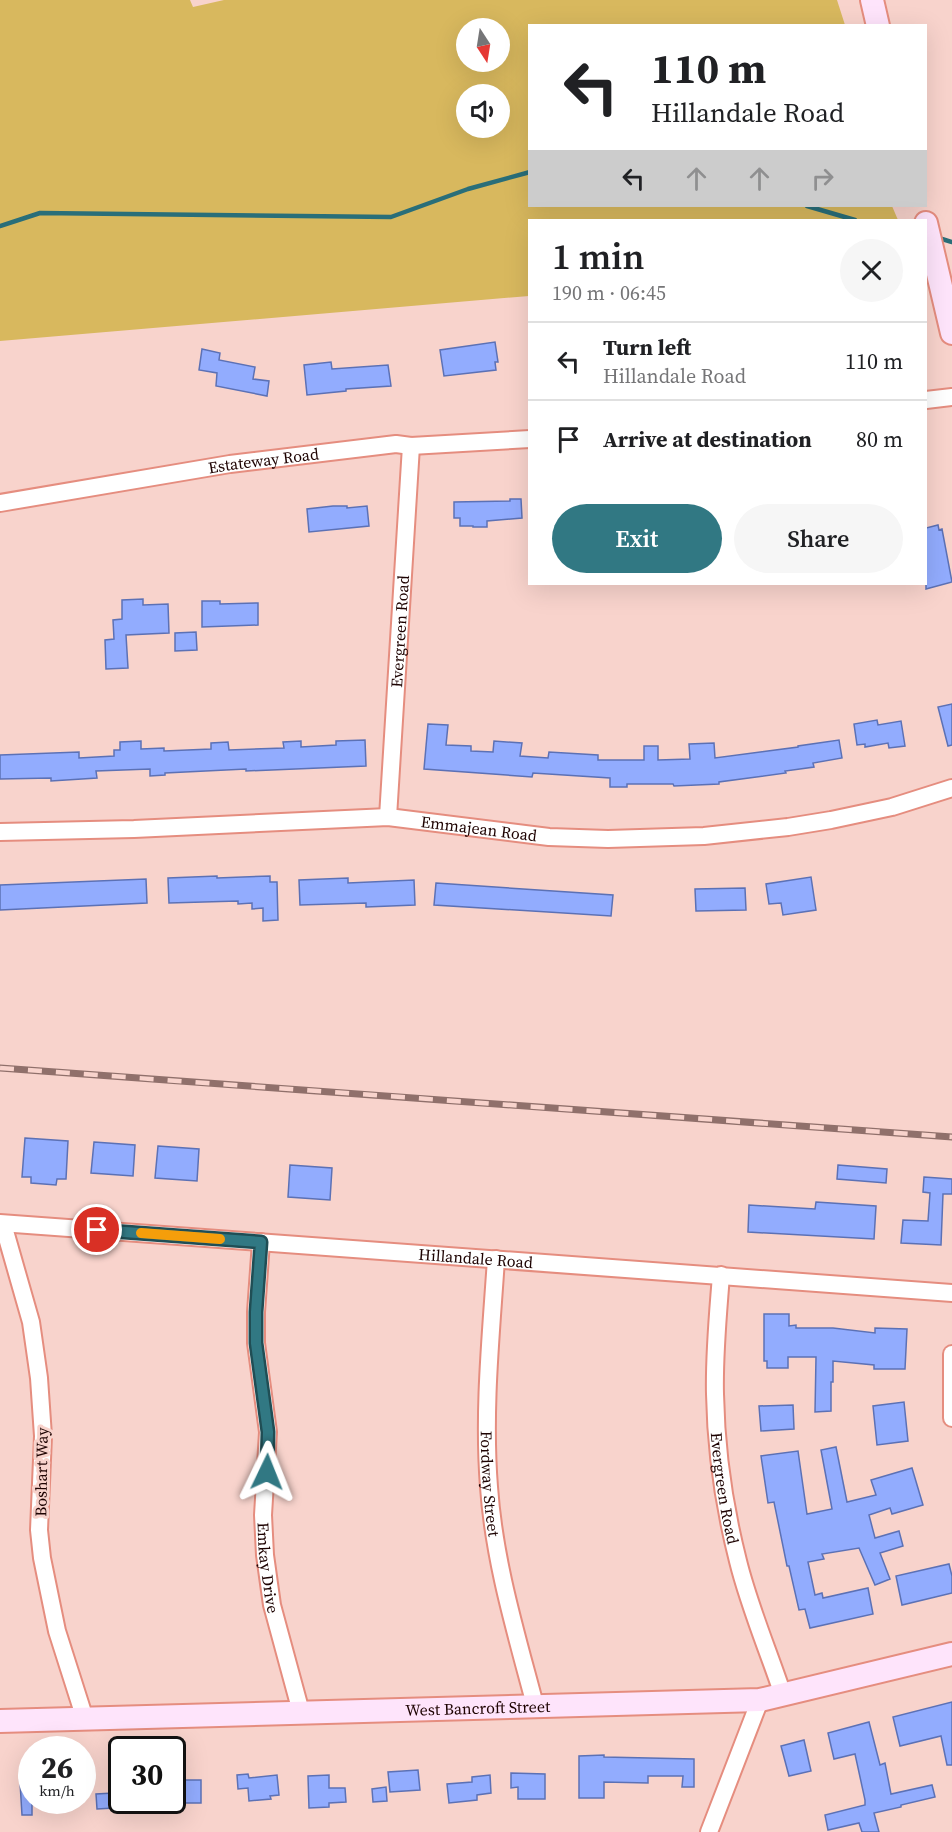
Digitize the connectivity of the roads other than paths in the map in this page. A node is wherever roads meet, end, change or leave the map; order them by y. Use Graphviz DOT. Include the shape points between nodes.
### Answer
graph roads {
  1 [pos="872,0"];
  2 [pos="878,24"];
  3 [pos="927,230"];
  4 [pos="952,333"];
  5 [pos="952,398"];
  6 [pos="927,400"];
  7 [pos="528,439"];
  8 [pos="411,446"];
  9 [pos="0,503"];
  10 [pos="952,788"];
  11 [pos="388,817"];
  12 [pos="0,832"];
  13 [pos="1,1223"];
  14 [pos="261,1242"];
  15 [pos="496,1259"];
  16 [pos="721,1275"];
  17 [pos="952,1293"];
  18 [pos="952,1354"];
  19 [pos="952,1418"];
  20 [pos="952,1654"];
  21 [pos="783,1695"];
  22 [pos="760,1700"];
  23 [pos="535,1705"];
  24 [pos="301,1712"];
  25 [pos="85,1719"];
  26 [pos="0,1721"];
  27 [pos="709,1832"];
  1 -- 2 [label="main road"];
  3 -- 4 [label="main road"];
  5 -- 6 [label="street"];
  7 -- 8 [label="street, Estateway Road"];
  8 -- 9 [label="street, Estateway Road" via="396,444 230,464"];
  8 -- 11 [label="street, Evergreen Road"];
  10 -- 11 [label="street, Emmajean Road" via="892,807 831,820 705,836 549,837"];
  11 -- 12 [label="street, Emmajean Road"];
  13 -- 14 [label="street, Hillandale Road"];
  13 -- 25 [label="street, Boshart Way" via="31,1322 39,1378 43,1436 39,1530 44,1569 57,1631"];
  14 -- 15 [label="street, Hillandale Road"];
  14 -- 24 [label="street, Emkay Drive" via="256,1343 268,1432 265,1555 272,1605"];
  15 -- 16 [label="street, Hillandale Road"];
  15 -- 23 [label="street, Fordway Street" via="486,1426 489,1487 503,1586"];
  16 -- 17 [label="street, Hillandale Road"];
  16 -- 21 [label="street, Evergreen Road" via="715,1393 718,1454 738,1562"];
  18 -- 19 [label="street"];
  20 -- 21 [label="main road, West Bancroft Street"];
  21 -- 22 [label="main road, West Bancroft Street"];
  22 -- 23 [label="main road, West Bancroft Street"];
  22 -- 27 [label="street"];
  23 -- 24 [label="main road, West Bancroft Street"];
  24 -- 25 [label="main road, West Bancroft Street"];
  25 -- 26 [label="main road, West Bancroft Street"];
}
